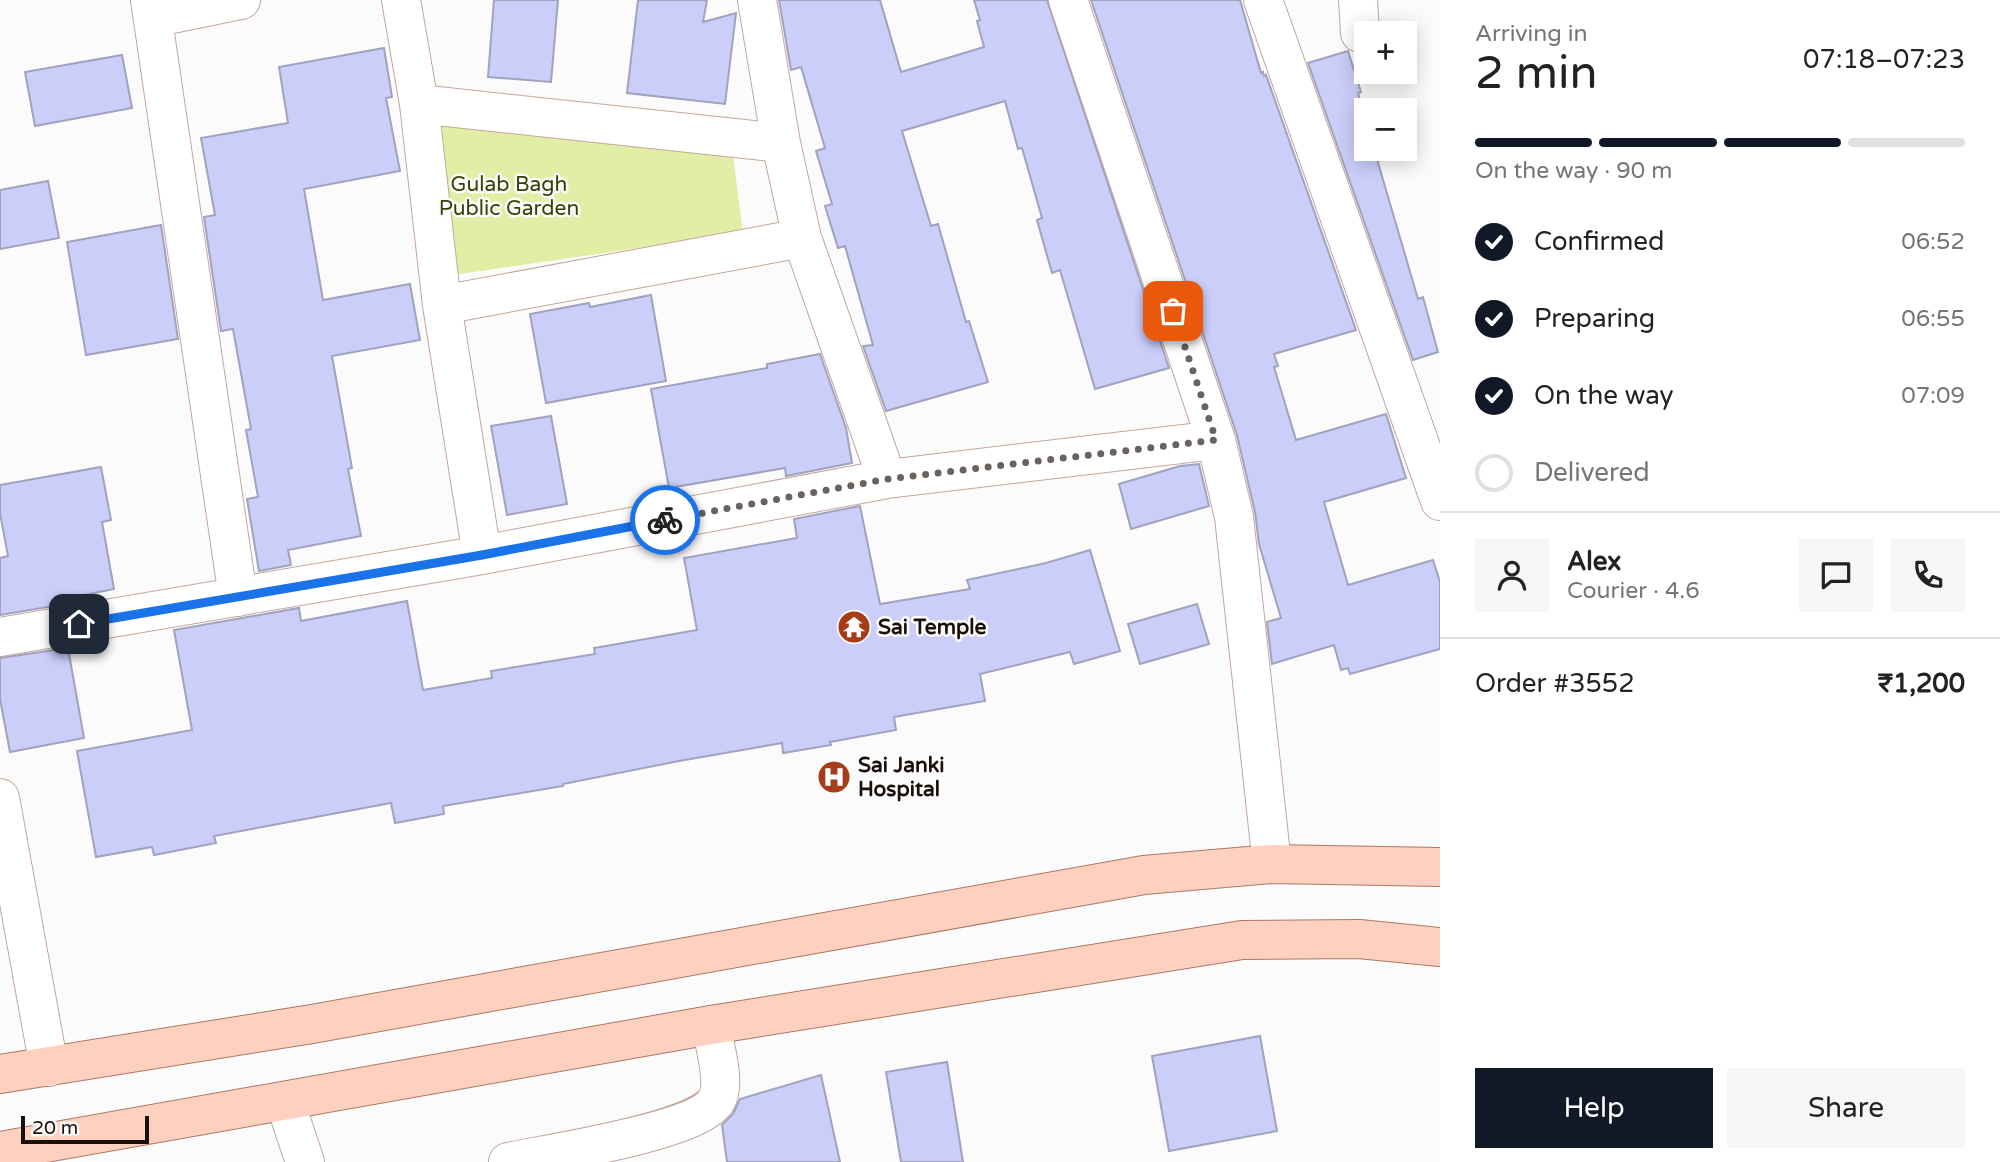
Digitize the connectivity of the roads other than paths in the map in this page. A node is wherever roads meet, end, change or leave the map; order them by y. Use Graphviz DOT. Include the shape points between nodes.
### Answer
graph roads {
  1 [pos="241,0"];
  2 [pos="401,0"];
  3 [pos="757,0"];
  4 [pos="1068,0"];
  5 [pos="1263,0"];
  6 [pos="151,9"];
  7 [pos="419,104"];
  8 [pos="781,143"];
  9 [pos="802,238"];
  10 [pos="442,305"];
  11 [pos="1216,440"];
  12 [pos="887,479"];
  13 [pos="1440,501"];
  14 [pos="482,555"];
  15 [pos="238,597"];
  16 [pos="0,637"];
  17 [pos="0,798"];
  18 [pos="1272,864"];
  19 [pos="1440,867"];
  20 [pos="1440,947"];
  21 [pos="711,1025"];
  22 [pos="50,1067"];
  23 [pos="0,1074"];
  24 [pos="285,1102"];
  25 [pos="0,1151"];
  26 [pos="305,1162"];
  27 [pos="508,1162"];
  1 -- 6 [label="street"];
  2 -- 7 [label="street"];
  3 -- 8 [label="street"];
  4 -- 11 [label="street"];
  5 -- 13 [label="street"];
  6 -- 15 [label="street"];
  7 -- 8 [label="street"];
  7 -- 10 [label="street"];
  8 -- 9 [label="street"];
  9 -- 10 [label="street"];
  9 -- 12 [label="street"];
  10 -- 14 [label="street"];
  11 -- 12 [label="street"];
  11 -- 18 [label="street" via="1234,517"];
  12 -- 14 [label="street"];
  14 -- 15 [label="street"];
  15 -- 16 [label="street"];
  17 -- 22 [label="street"];
  18 -- 19 [label="main road"];
  18 -- 22 [label="main road" via="1144,875"];
  20 -- 21 [label="main road" via="1359,940 1242,940"];
  21 -- 24 [label="main road"];
  21 -- 27 [label="street" via="721,1085 717,1101 701,1115 671,1127"];
  22 -- 23 [label="main road"];
  24 -- 25 [label="main road"];
  24 -- 26 [label="street"];
}
